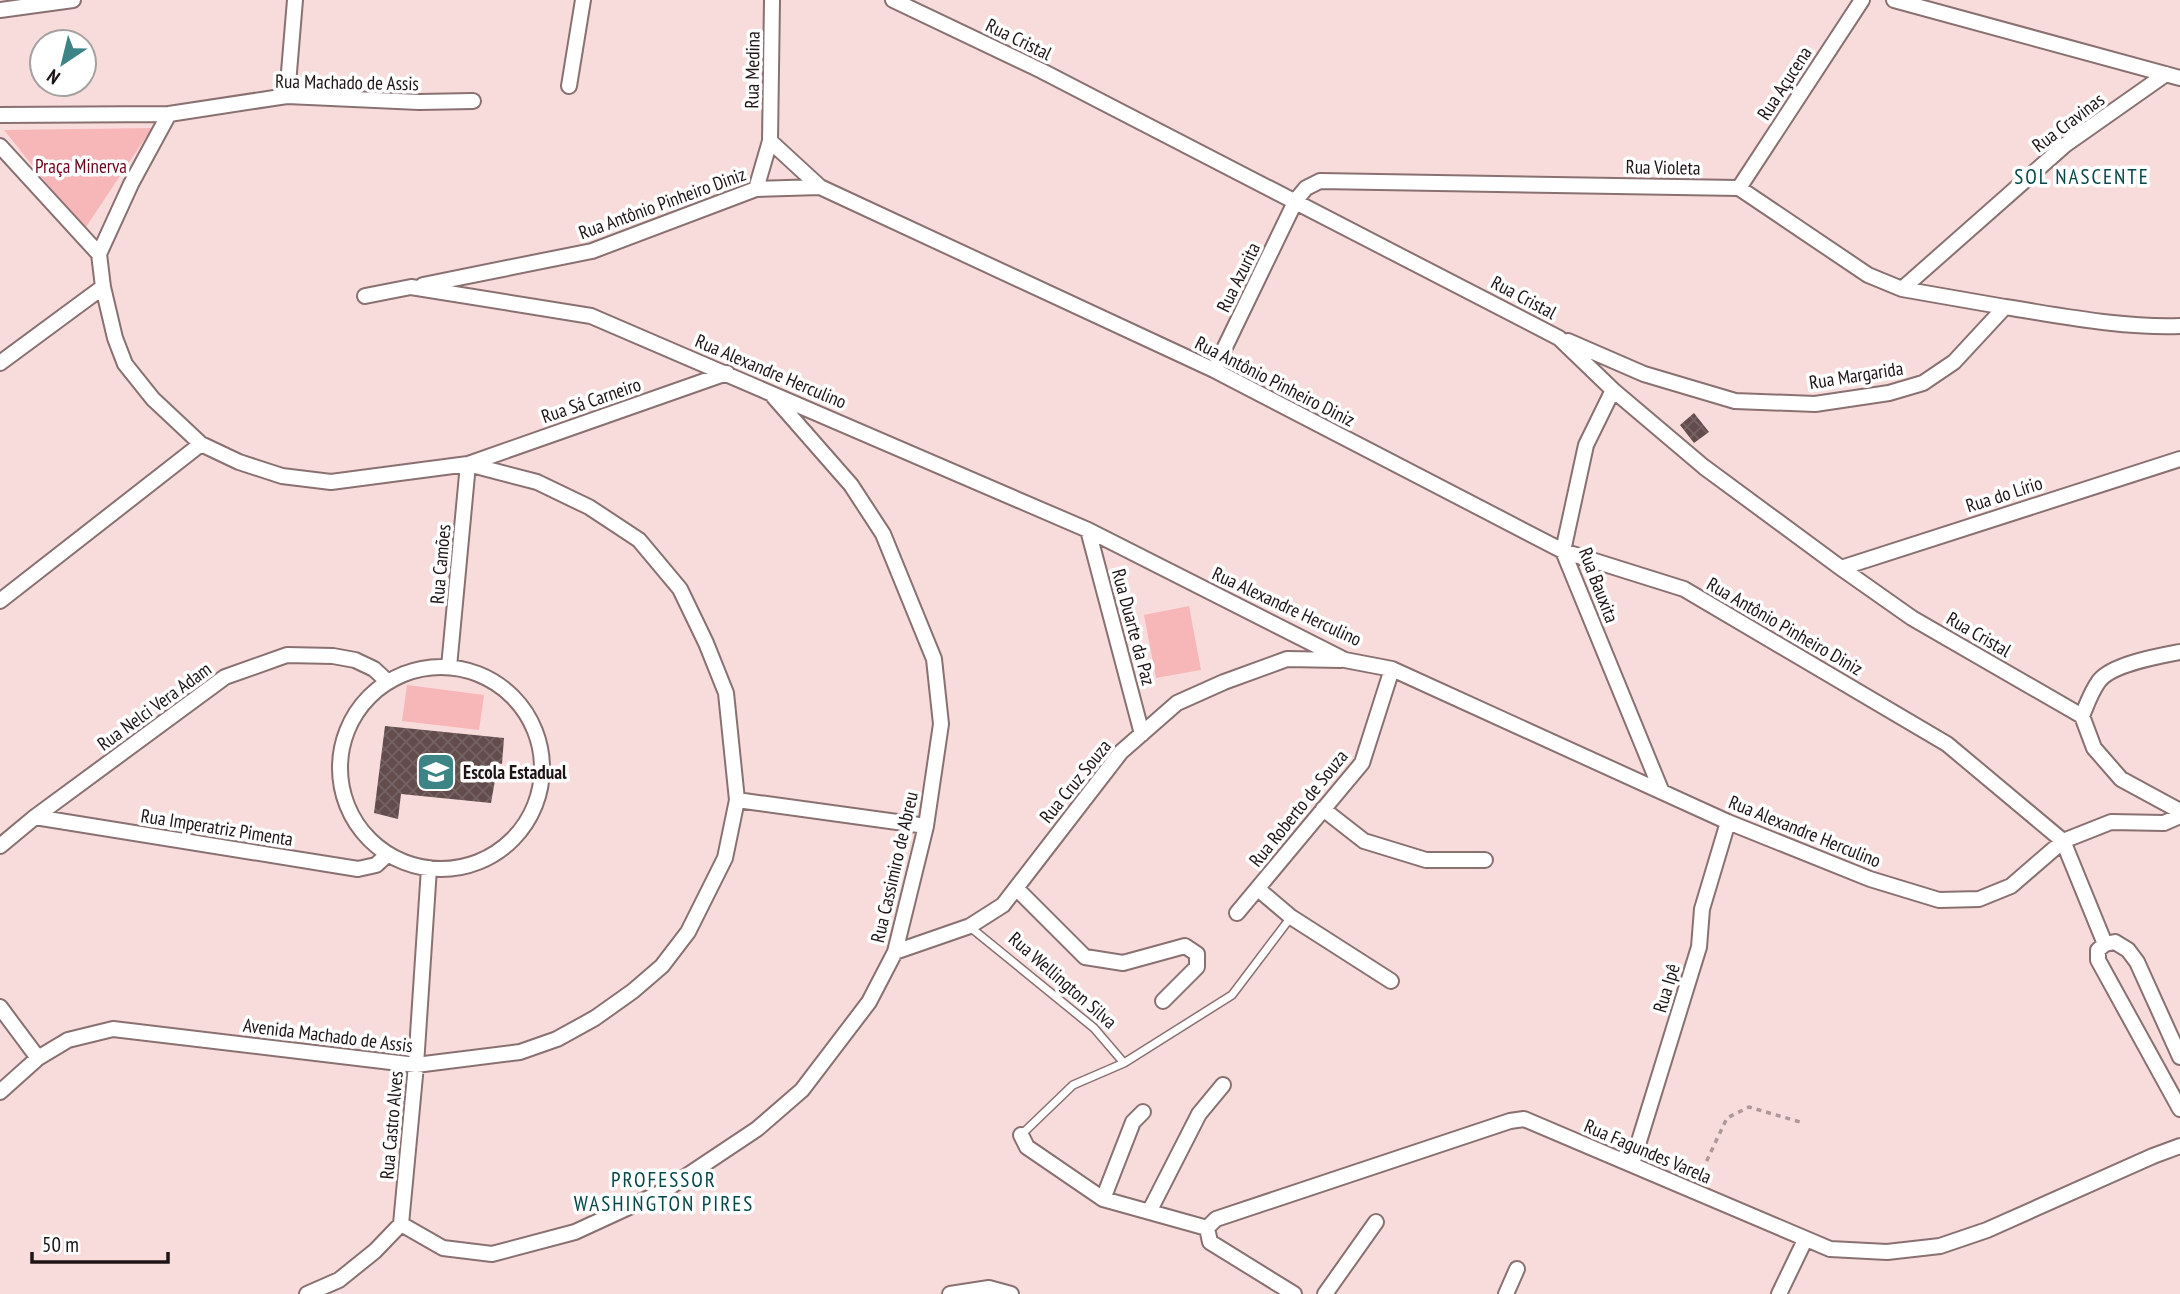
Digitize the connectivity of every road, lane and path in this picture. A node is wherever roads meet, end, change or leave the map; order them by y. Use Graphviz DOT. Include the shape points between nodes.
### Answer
graph roads {
  1 [pos="73,0"];
  2 [pos="295,0"];
  3 [pos="583,0"];
  4 [pos="772,0"];
  5 [pos="893,0"];
  6 [pos="1862,0"];
  7 [pos="1894,0"];
  8 [pos="0,10"];
  9 [pos="2173,76"];
  10 [pos="569,86"];
  11 [pos="287,96"];
  12 [pos="473,101"];
  13 [pos="169,114"];
  14 [pos="0,116"];
  15 [pos="770,141"];
  16 [pos="0,146"];
  17 [pos="820,187"];
  18 [pos="1738,188"];
  19 [pos="756,189"];
  20 [pos="1296,200"];
  21 [pos="99,254"];
  22 [pos="103,286"];
  23 [pos="411,288"];
  24 [pos="1902,289"];
  25 [pos="365,296"];
  26 [pos="2005,307"];
  27 [pos="2180,327"];
  28 [pos="1559,338"];
  29 [pos="0,363"];
  30 [pos="1213,370"];
  31 [pos="727,373"];
  32 [pos="1613,390"];
  33 [pos="769,391"];
  34 [pos="201,444"];
  35 [pos="2180,459"];
  36 [pos="468,464"];
  37 [pos="1088,530"];
  38 [pos="1563,551"];
  39 [pos="1841,568"];
  40 [pos="0,601"];
  41 [pos="2180,652"];
  42 [pos="1345,660"];
  43 [pos="449,667"];
  44 [pos="1392,669"];
  45 [pos="388,682"];
  46 [pos="2082,716"];
  47 [pos="1142,734"];
  48 [pos="1661,790"];
  49 [pos="737,800"];
  50 [pos="1323,809"];
  51 [pos="2180,813"];
  52 [pos="35,817"];
  53 [pos="1728,822"];
  54 [pos="926,825"];
  55 [pos="2063,841"];
  56 [pos="0,846"];
  57 [pos="388,854"];
  58 [pos="1485,860"];
  59 [pos="429,869"];
  60 [pos="1016,888"];
  61 [pos="1258,889"];
  62 [pos="1237,913"];
  63 [pos="1291,916"];
  64 [pos="970,926"];
  65 [pos="2105,944"];
  66 [pos="895,952"];
  67 [pos="1391,981"];
  68 [pos="1163,1001"];
  69 [pos="0,1007"];
  70 [pos="2180,1057"];
  71 [pos="38,1058"];
  72 [pos="1124,1063"];
  73 [pos="416,1065"];
  74 [pos="1223,1085"];
  75 [pos="0,1092"];
  76 [pos="2180,1109"];
  77 [pos="1143,1112"];
  78 [pos="1800,1122"];
  79 [pos="1021,1135"];
  80 [pos="2180,1146"];
  81 [pos="1632,1164"];
  82 [pos="1693,1190"];
  83 [pos="1103,1199"];
  84 [pos="1149,1212"];
  85 [pos="1376,1222"];
  86 [pos="401,1224"];
  87 [pos="1208,1228"];
  88 [pos="1805,1240"];
  89 [pos="1517,1269"];
  90 [pos="307,1294"];
  91 [pos="950,1294"];
  92 [pos="1011,1294"];
  93 [pos="1294,1294"];
  94 [pos="1325,1294"];
  95 [pos="1506,1294"];
  96 [pos="1779,1294"];
  1 -- 8 [label="street"];
  2 -- 11 [label="street"];
  3 -- 10 [label="street"];
  4 -- 15 [label="street, Rua Medina"];
  5 -- 20 [label="street, Rua Cristal"];
  6 -- 18 [label="street, Rua Açucena"];
  7 -- 9 [label="street"];
  9 -- 24 [label="street, Rua Cravinas" via="2065,145"];
  11 -- 12 [label="street, Rua Machado de Assis"];
  11 -- 13 [label="street, Rua Machado de Assis"];
  13 -- 14 [label="street, Rua Machado de Assis"];
  13 -- 21 [label="street"];
  15 -- 17 [label="street"];
  15 -- 19 [label="street, Rua Medina"];
  16 -- 21 [label="street"];
  17 -- 19 [label="street, Rua Antônio Pinheiro Diniz"];
  17 -- 30 [label="street, Rua Antônio Pinheiro Diniz"];
  18 -- 20 [label="street, Rua Violeta" via="1320,181"];
  18 -- 24 [label="street" via="1868,275"];
  19 -- 23 [label="street, Rua Antônio Pinheiro Diniz" via="592,251"];
  20 -- 28 [label="street, Rua Cristal"];
  20 -- 30 [label="street, Rua Azurita"];
  21 -- 22 [label="street, Avenida Machado de Assis"];
  22 -- 29 [label="street"];
  22 -- 34 [label="street, Avenida Machado de Assis" via="114,338 125,364 153,399"];
  23 -- 25 [label="street, Rua Alexandre Herculino"];
  23 -- 31 [label="street, Rua Alexandre Herculino" via="591,316"];
  24 -- 26 [label="street"];
  26 -- 27 [label="street"];
  26 -- 28 [label="street, Rua Margarida" via="1954,362 1923,383 1815,404 1735,401 1644,374"];
  28 -- 32 [label="street, Rua Cristal"];
  30 -- 38 [label="street, Rua Antônio Pinheiro Diniz"];
  31 -- 33 [label="street, Rua Alexandre Herculino"];
  31 -- 36 [label="street, Rua Sá Carneiro"];
  32 -- 38 [label="street, Rua Bauxita" via="1587,444"];
  32 -- 39 [label="street, Rua Cristal" via="1704,467"];
  33 -- 37 [label="street, Rua Alexandre Herculino"];
  33 -- 54 [label="street, Rua Cassimiro de Abreu" via="851,485 883,534 934,659 941,724"];
  34 -- 36 [label="street, Avenida Machado de Assis" via="282,476 331,482"];
  34 -- 40 [label="street"];
  35 -- 39 [label="street, Rua do Lírio"];
  36 -- 43 [label="street, Rua Camões"];
  36 -- 49 [label="street, Avenida Machado de Assis" via="537,482 589,507 639,540 680,589 726,693"];
  37 -- 42 [label="street, Rua Alexandre Herculino"];
  37 -- 47 [label="street, Rua Duarte da Paz"];
  38 -- 48 [label="street, Rua Bauxita"];
  38 -- 55 [label="street, Rua Antônio Pinheiro Diniz" via="1684,589 1947,744"];
  39 -- 46 [label="street, Rua Cristal" via="1912,618"];
  41 -- 46 [label="street" via="2136,661 2100,678"];
  42 -- 44 [label="street, Rua Alexandre Herculino"];
  42 -- 47 [label="street, Rua Cruz Souza" via="1287,659 1177,703"];
  43 -- 45 [label="street" via="417,669"];
  43 -- 59 [label="street" via="478,674 503,688 524,710 537,735 542,764 539,793 528,820 510,843 486,859 458,868"];
  44 -- 48 [label="street, Rua Alexandre Herculino"];
  44 -- 50 [label="street, Rua Roberto de Souza" via="1362,763"];
  45 -- 52 [label="street, Rua Nelci Vera Adam" via="355,660 334,656 286,655 225,677"];
  45 -- 57 [label="street" via="362,704 345,734 340,768 346,802 362,831"];
  46 -- 51 [label="street" via="2094,748 2121,779"];
  47 -- 60 [label="street, Rua Cruz Souza" via="1121,752"];
  48 -- 53 [label="street, Rua Alexandre Herculino"];
  49 -- 54 [label="street"];
  49 -- 73 [label="street, Avenida Machado de Assis" via="725,858 688,932 662,966 633,992 557,1039 520,1052"];
  50 -- 58 [label="street" via="1364,841 1426,860"];
  50 -- 61 [label="street, Rua Roberto de Souza"];
  51 -- 55 [label="street, Rua Alexandre Herculino" via="2164,823 2111,822"];
  52 -- 56 [label="street, Rua Nelci Vera Adam"];
  52 -- 57 [label="street, Rua Imperatriz Pimenta" via="358,869 376,866"];
  53 -- 55 [label="street, Rua Alexandre Herculino" via="1870,879 1939,900 1979,900 2011,886"];
  53 -- 81 [label="street, Rua Ipê" via="1702,909 1699,947"];
  54 -- 66 [label="street, Rua Cassimiro de Abreu"];
  55 -- 65 [label="street"];
  57 -- 59 [label="street"];
  59 -- 73 [label="street, Rua Castro Alves"];
  60 -- 64 [label="street, Rua Cruz Souza" via="1003,905"];
  60 -- 68 [label="street" via="1086,957 1123,963 1185,946 1197,954 1197,967"];
  61 -- 62 [label="street, Rua Roberto de Souza"];
  61 -- 63 [label="street, Rua Roberto de Souza"];
  63 -- 67 [label="street, Rua Roberto de Souza"];
  63 -- 72 [label="lane" via="1232,995"];
  64 -- 66 [label="street, Rua Cruz Souza"];
  64 -- 72 [label="lane, Rua Wellington Silva" via="1094,1028"];
  65 -- 70 [label="street" via="2115,942 2137,962"];
  65 -- 76 [label="street" via="2098,950 2098,960"];
  66 -- 86 [label="street, Rua Cassimiro de Abreu" via="869,1002 802,1090 757,1129 664,1191 575,1232 492,1254 443,1248"];
  69 -- 71 [label="street"];
  71 -- 73 [label="street, Avenida Machado de Assis" via="68,1040 113,1029"];
  71 -- 75 [label="street, Avenida Machado de Assis"];
  72 -- 79 [label="lane" via="1073,1085"];
  73 -- 86 [label="street, Rua Castro Alves"];
  74 -- 84 [label="street" via="1199,1114"];
  77 -- 83 [label="street" via="1133,1122"];
  78 -- 82 [label="path" via="1749,1107 1727,1118"];
  79 -- 83 [label="street" via="1027,1147"];
  80 -- 88 [label="street, Rua Fagundes Varela" via="1940,1246 1887,1252 1830,1250"];
  81 -- 82 [label="street, Rua Fagundes Varela"];
  81 -- 87 [label="street, Rua Fagundes Varela" via="1524,1118 1216,1219"];
  82 -- 88 [label="street, Rua Fagundes Varela"];
  83 -- 84 [label="street"];
  84 -- 87 [label="street"];
  85 -- 94 [label="street"];
  86 -- 90 [label="street" via="339,1280"];
  87 -- 93 [label="street" via="1210,1242"];
  88 -- 96 [label="street"];
  89 -- 95 [label="street"];
  91 -- 92 [label="street" via="989,1288"];
}
